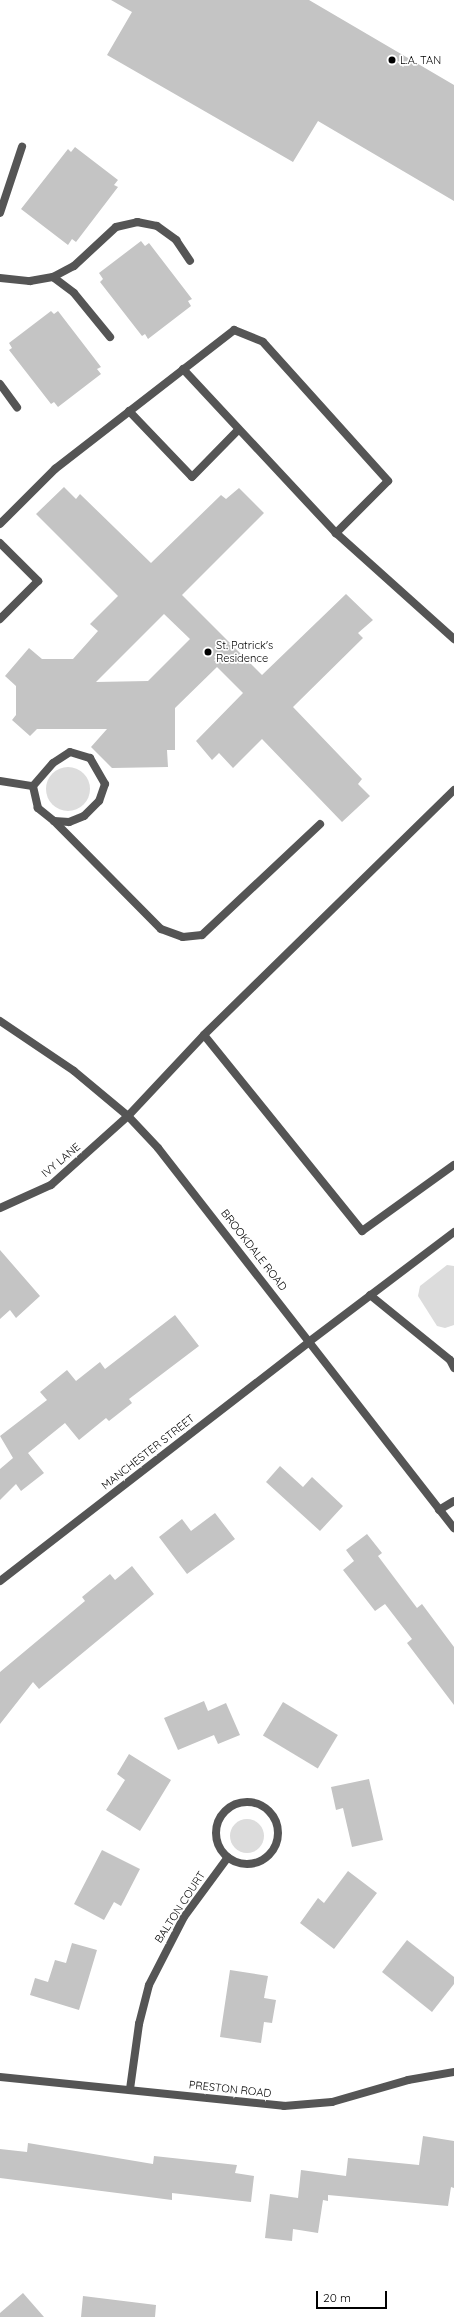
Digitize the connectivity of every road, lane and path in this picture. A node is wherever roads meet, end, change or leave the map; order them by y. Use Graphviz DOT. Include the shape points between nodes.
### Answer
graph roads {
  1 [pos="22,147"];
  2 [pos="0,214"];
  3 [pos="190,261"];
  4 [pos="53,277"];
  5 [pos="0,278"];
  6 [pos="110,337"];
  7 [pos="183,369"];
  8 [pos="0,384"];
  9 [pos="18,407"];
  10 [pos="129,411"];
  11 [pos="238,430"];
  12 [pos="0,524"];
  13 [pos="336,533"];
  14 [pos="0,543"];
  15 [pos="0,619"];
  16 [pos="454,639"];
  17 [pos="0,780"];
  18 [pos="33,786"];
  19 [pos="454,790"];
  20 [pos="54,821"];
  21 [pos="320,824"];
  22 [pos="0,1021"];
  23 [pos="204,1035"];
  24 [pos="128,1116"];
  25 [pos="454,1165"];
  26 [pos="0,1208"];
  27 [pos="454,1232"];
  28 [pos="370,1295"];
  29 [pos="310,1341"];
  30 [pos="452,1357"];
  31 [pos="454,1368"];
  32 [pos="454,1501"];
  33 [pos="440,1510"];
  34 [pos="454,1528"];
  35 [pos="0,1581"];
  36 [pos="228,1857"];
  37 [pos="454,2072"];
  38 [pos="0,2077"];
  39 [pos="130,2089"];
  1 -- 2 [label="street"];
  3 -- 4 [label="street" via="176,240 158,226 137,222 116,227 74,266"];
  4 -- 5 [label="street" via="30,281"];
  4 -- 6 [label="street" via="74,293"];
  7 -- 10 [label="street"];
  7 -- 11 [label="street"];
  7 -- 13 [label="street" via="234,330 263,342 388,481"];
  8 -- 9 [label="street"];
  10 -- 11 [label="street" via="192,476"];
  10 -- 12 [label="street" via="54,469"];
  11 -- 13 [label="street"];
  13 -- 16 [label="street"];
  14 -- 15 [label="street" via="38,581"];
  17 -- 18 [label="street"];
  18 -- 20 [label="street" via="38,808"];
  18 -- 20 [label="street" via="54,763 70,752 90,758 100,769 104,784 99,801 84,816 69,822"];
  19 -- 23 [label="street, IVY LANE"];
  20 -- 21 [label="street" via="161,928 183,937 202,934"];
  22 -- 24 [label="street, BROOKDALE ROAD" via="74,1071"];
  23 -- 24 [label="street, IVY LANE"];
  23 -- 25 [label="street" via="362,1231"];
  24 -- 26 [label="street, IVY LANE" via="51,1185"];
  24 -- 29 [label="street, BROOKDALE ROAD" via="221,1225"];
  27 -- 28 [label="street, MANCHESTER STREET"];
  28 -- 29 [label="street, MANCHESTER STREET"];
  28 -- 30 [label="street"];
  29 -- 33 [label="street, BROOKDALE ROAD"];
  29 -- 35 [label="street, MANCHESTER STREET"];
  30 -- 31 [label="street"];
  32 -- 33 [label="street"];
  33 -- 34 [label="street, BROOKDALE ROAD"];
  36 -- 36 [label="street" via="236,1862 255,1863 270,1853 278,1830 267,1809 245,1802 228,1809 221,1816 216,1834"];
  36 -- 39 [label="street, BALTON COURT" via="184,1917 149,1985 139,2024"];
  37 -- 39 [label="street, PRESTON ROAD" via="312,2105 284,2106"];
  38 -- 39 [label="street, PRESTON ROAD"];
}
